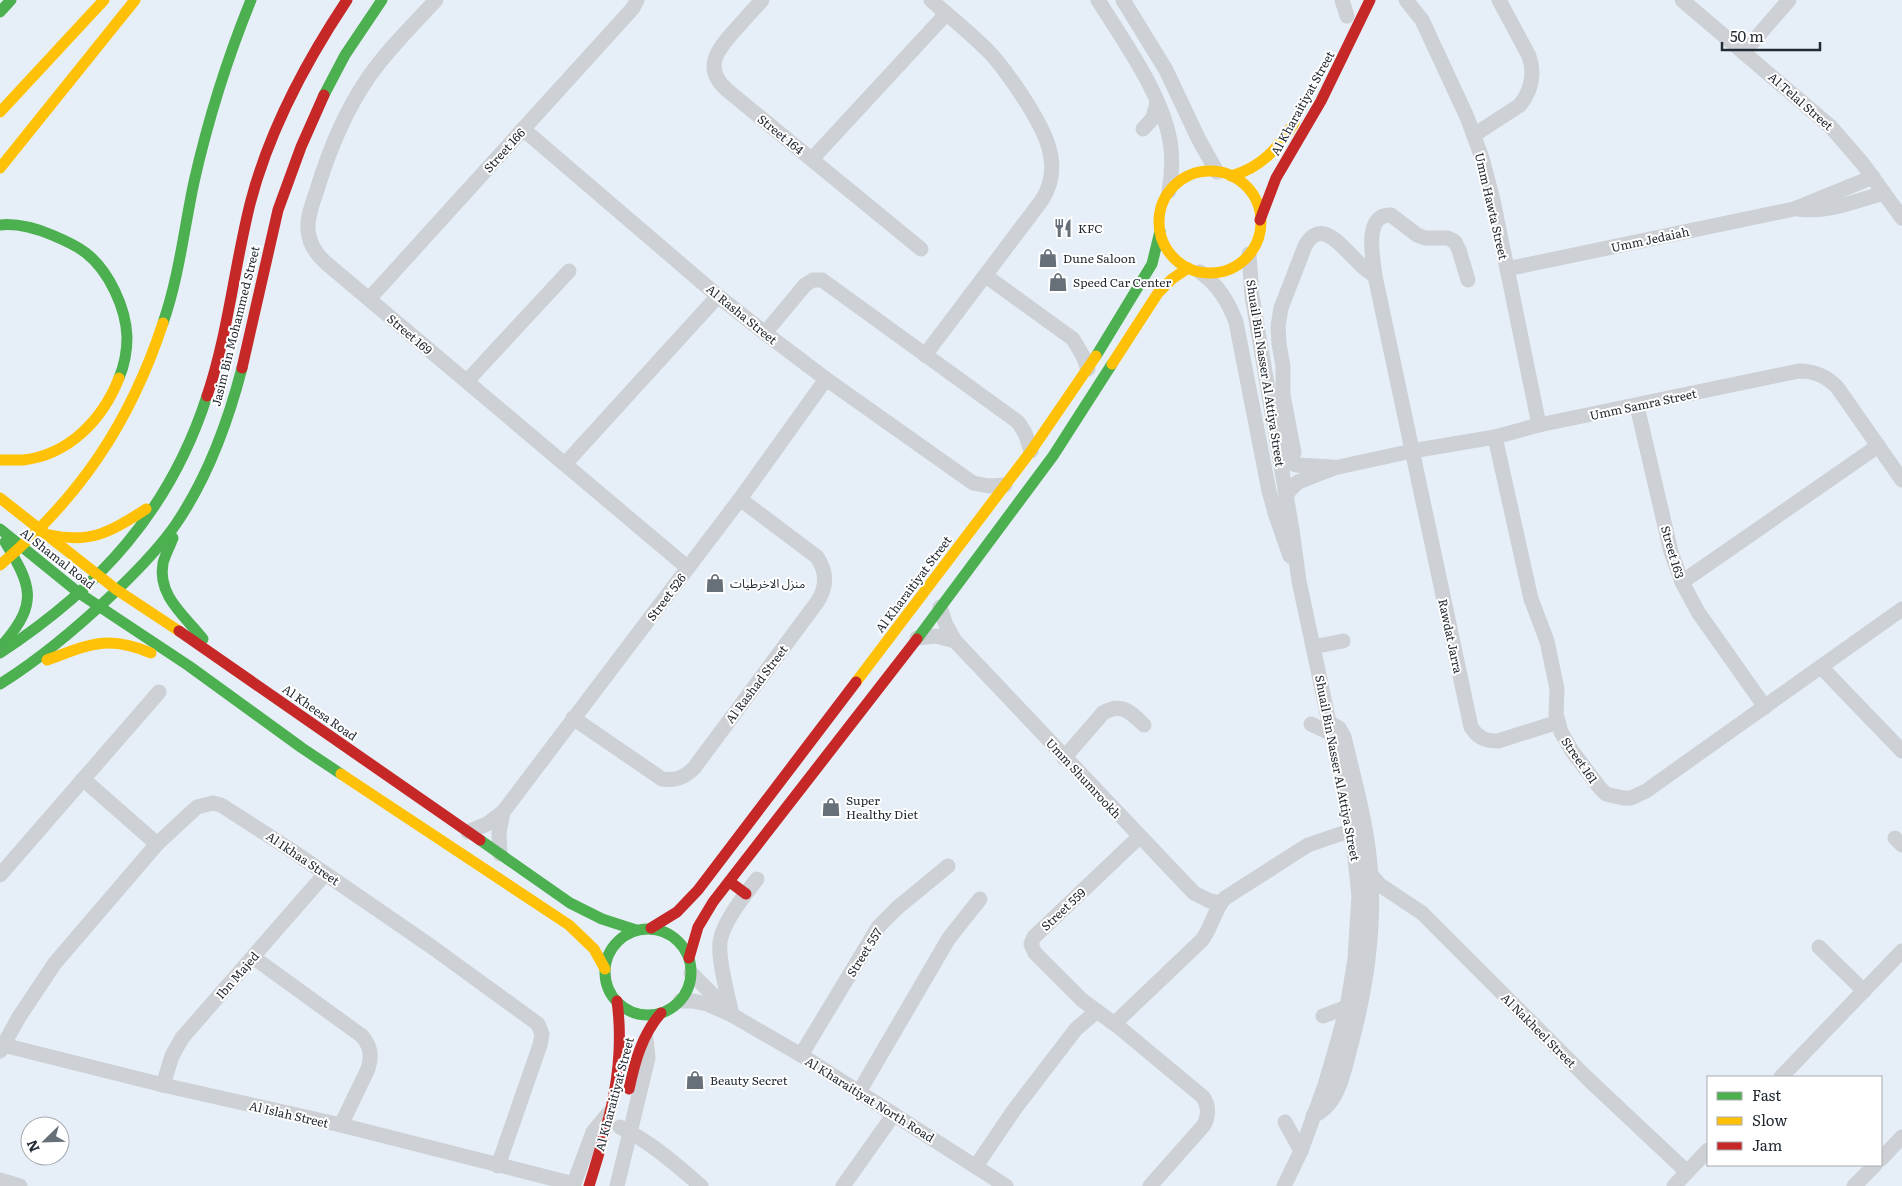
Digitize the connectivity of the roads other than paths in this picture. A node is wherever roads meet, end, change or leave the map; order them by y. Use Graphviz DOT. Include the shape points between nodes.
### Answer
graph roads {
  1 [pos="11,0"];
  2 [pos="104,0"];
  3 [pos="135,0"];
  4 [pos="251,0"];
  5 [pos="347,0"];
  6 [pos="382,0"];
  7 [pos="436,0"];
  8 [pos="637,0"];
  9 [pos="762,0"];
  10 [pos="931,0"];
  11 [pos="1098,0"];
  12 [pos="1342,0"];
  13 [pos="1404,0"];
  14 [pos="1500,0"];
  15 [pos="1682,0"];
  16 [pos="1790,0"];
  17 [pos="1368,1"];
  18 [pos="1126,2"];
  19 [pos="0,12"];
  20 [pos="946,14"];
  21 [pos="1345,20"];
  22 [pos="1744,52"];
  23 [pos="1158,103"];
  24 [pos="1301,111"];
  25 [pos="0,112"];
  26 [pos="1143,129"];
  27 [pos="523,130"];
  28 [pos="1474,135"];
  29 [pos="812,159"];
  30 [pos="0,168"];
  31 [pos="1224,174"];
  32 [pos="1873,177"];
  33 [pos="1169,191"];
  34 [pos="1884,193"];
  35 [pos="1794,209"];
  36 [pos="1902,218"];
  37 [pos="1260,220"];
  38 [pos="0,225"];
  39 [pos="1160,231"];
  40 [pos="921,249"];
  41 [pos="1249,254"];
  42 [pos="1507,269"];
  43 [pos="1194,270"];
  44 [pos="568,271"];
  45 [pos="986,276"];
  46 [pos="1375,276"];
  47 [pos="1468,280"];
  48 [pos="718,296"];
  49 [pos="369,299"];
  50 [pos="766,333"];
  51 [pos="1074,339"];
  52 [pos="1106,340"];
  53 [pos="1279,344"];
  54 [pos="1261,348"];
  55 [pos="925,355"];
  56 [pos="1088,369"];
  57 [pos="826,379"];
  58 [pos="467,381"];
  59 [pos="1637,406"];
  60 [pos="1018,422"];
  61 [pos="1050,424"];
  62 [pos="1281,424"];
  63 [pos="1539,425"];
  64 [pos="1496,437"];
  65 [pos="1878,446"];
  66 [pos="1031,451"];
  67 [pos="1412,451"];
  68 [pos="1294,453"];
  69 [pos="1280,459"];
  70 [pos="0,460"];
  71 [pos="565,464"];
  72 [pos="1334,468"];
  73 [pos="1902,480"];
  74 [pos="973,482"];
  75 [pos="1005,485"];
  76 [pos="1286,497"];
  77 [pos="0,498"];
  78 [pos="159,499"];
  79 [pos="740,499"];
  80 [pos="985,513"];
  81 [pos="179,520"];
  82 [pos="0,531"];
  83 [pos="48,534"];
  84 [pos="0,564"];
  85 [pos="688,568"];
  86 [pos="98,576"];
  87 [pos="1299,581"];
  88 [pos="1682,582"];
  89 [pos="117,590"];
  90 [pos="79,593"];
  91 [pos="99,607"];
  92 [pos="940,607"];
  93 [pos="1902,609"];
  94 [pos="917,638"];
  95 [pos="955,641"];
  96 [pos="1343,641"];
  97 [pos="1313,647"];
  98 [pos="0,648"];
  99 [pos="210,652"];
  100 [pos="0,653"];
  101 [pos="189,666"];
  102 [pos="1821,667"];
  103 [pos="24,668"];
  104 [pos="863,673"];
  105 [pos="0,684"];
  106 [pos="880,685"];
  107 [pos="160,692"];
  108 [pos="1765,707"];
  109 [pos="573,718"];
  110 [pos="1558,722"];
  111 [pos="1311,724"];
  112 [pos="1144,725"];
  113 [pos="1331,728"];
  114 [pos="812,739"];
  115 [pos="1902,751"];
  116 [pos="829,753"];
  117 [pos="1064,758"];
  118 [pos="786,774"];
  119 [pos="83,779"];
  120 [pos="804,786"];
  121 [pos="503,812"];
  122 [pos="1352,830"];
  123 [pos="468,832"];
  124 [pos="1139,837"];
  125 [pos="157,844"];
  126 [pos="500,854"];
  127 [pos="948,866"];
  128 [pos="0,874"];
  129 [pos="325,874"];
  130 [pos="1371,875"];
  131 [pos="757,879"];
  132 [pos="730,882"];
  133 [pos="1390,891"];
  134 [pos="746,894"];
  135 [pos="980,899"];
  136 [pos="1366,899"];
  137 [pos="1221,903"];
  138 [pos="651,928"];
  139 [pos="636,930"];
  140 [pos="1819,947"];
  141 [pos="1902,950"];
  142 [pos="253,957"];
  143 [pos="690,965"];
  144 [pos="605,969"];
  145 [pos="1864,991"];
  146 [pos="617,1001"];
  147 [pos="680,1001"];
  148 [pos="1347,1007"];
  149 [pos="1097,1011"];
  150 [pos="660,1013"];
  151 [pos="732,1015"];
  152 [pos="1323,1016"];
  153 [pos="1115,1023"];
  154 [pos="644,1034"];
  155 [pos="2,1048"];
  156 [pos="801,1055"];
  157 [pos="1782,1076"];
  158 [pos="163,1086"];
  159 [pos="859,1092"];
  160 [pos="609,1113"];
  161 [pos="894,1114"];
  162 [pos="1313,1116"];
  163 [pos="1285,1122"];
  164 [pos="341,1126"];
  165 [pos="625,1130"];
  166 [pos="1902,1137"];
  167 [pos="1301,1151"];
  168 [pos="1707,1151"];
  169 [pos="612,1158"];
  170 [pos="1882,1158"];
  171 [pos="498,1166"];
  172 [pos="976,1166"];
  173 [pos="1874,1166"];
  174 [pos="1687,1172"];
  175 [pos="573,1185"];
  176 [pos="589,1186"];
  177 [pos="617,1186"];
  178 [pos="702,1186"];
  179 [pos="843,1186"];
  180 [pos="1006,1186"];
  181 [pos="1150,1186"];
  182 [pos="1284,1186"];
  183 [pos="1674,1186"];
  184 [pos="1854,1186"];
  1 -- 19 [label="main road"];
  2 -- 25 [label="main road"];
  3 -- 30 [label="main road"];
  4 -- 84 [label="main road" via="238,30 208,125 170,302 136,394 105,449 73,493 45,525"];
  5 -- 78 [label="main road, Jasim Bin Mohammed Street" via="302,73 267,151 240,247 213,381 190,442"];
  6 -- 81 [label="main road, Jasim Bin Mohammed Street" via="344,58 301,146 271,240 236,391 209,464"];
  7 -- 49 [label="street, Street 169" via="368,78 344,119 326,162 308,222 309,238 315,252"];
  8 -- 27 [label="street, Street 166"];
  9 -- 29 [label="street, Street 164" via="718,49 714,61 715,74 722,86"];
  10 -- 20 [label="street"];
  11 -- 23 [label="street"];
  12 -- 21 [label="street"];
  13 -- 28 [label="street, Umm Hawta Street" via="1422,20"];
  14 -- 28 [label="street" via="1532,64 1531,83 1525,98 1513,110"];
  15 -- 22 [label="street, Al Telal Street"];
  16 -- 22 [label="street"];
  17 -- 21 [label="main road, Al Kharaitiyat Street"];
  17 -- 37 [label="main road, Al Kharaitiyat Street" via="1321,101 1276,178"];
  18 -- 31 [label="street" via="1166,70 1199,140"];
  20 -- 29 [label="street"];
  20 -- 45 [label="street" via="1002,67 1038,121 1051,155 1052,175 1045,195"];
  22 -- 32 [label="street, Al Telal Street" via="1831,126"];
  23 -- 26 [label="street" via="1153,118"];
  23 -- 33 [label="street" via="1170,140"];
  24 -- 31 [label="main road, Al Kharaitiyat Street" via="1289,132 1262,163 1248,172"];
  27 -- 48 [label="street, Al Rasha Street"];
  27 -- 49 [label="street, Street 166"];
  28 -- 42 [label="street, Umm Hawta Street" via="1490,186"];
  29 -- 40 [label="street, Street 164"];
  31 -- 33 [label="main road" via="1194,174 1180,180"];
  31 -- 37 [label="main road" via="1239,181 1252,194"];
  32 -- 34 [label="street, Al Telal Street"];
  32 -- 35 [label="street, Umm Jedaiah"];
  33 -- 39 [label="main road" via="1162,206"];
  34 -- 35 [label="street, Umm Jedaiah" via="1823,210"];
  34 -- 36 [label="street, Al Telal Street"];
  35 -- 42 [label="street, Umm Jedaiah"];
  37 -- 41 [label="main road" via="1258,238"];
  38 -- 70 [label="main road" via="38,229 69,241 89,256 109,281 122,310 127,344 121,378 109,403 80,436 37,457"];
  39 -- 43 [label="main road" via="1170,252"];
  39 -- 52 [label="main road, Al Kharaitiyat Street" via="1147,274"];
  41 -- 43 [label="main road" via="1231,268 1216,272"];
  41 -- 54 [label="street, Shuail Bin Nasser Al Attiya Street"];
  42 -- 63 [label="street, Umm Hawta Street"];
  43 -- 87 [label="street, Shuail Bin Nasser Al Attiya Street" via="1220,290 1236,322 1272,504"];
  43 -- 92 [label="main road" via="1172,279 1158,293 1053,456"];
  44 -- 58 [label="street"];
  45 -- 51 [label="street"];
  45 -- 55 [label="street"];
  46 -- 47 [label="street, Rawdat Jarra" via="1371,247 1374,227 1378,218 1386,215 1395,217 1417,235 1448,238 1455,242"];
  46 -- 53 [label="street" via="1333,238 1320,234 1313,236 1305,246 1281,308"];
  46 -- 67 [label="street, Rawdat Jarra"];
  48 -- 50 [label="street, Al Rasha Street"];
  48 -- 71 [label="street"];
  49 -- 58 [label="street, Street 169"];
  50 -- 55 [label="street" via="805,285 817,279 826,282"];
  50 -- 57 [label="street, Al Rasha Street"];
  51 -- 52 [label="street"];
  51 -- 56 [label="street"];
  52 -- 56 [label="main road, Al Kharaitiyat Street"];
  53 -- 54 [label="street"];
  53 -- 62 [label="street" via="1283,366"];
  54 -- 62 [label="street, Shuail Bin Nasser Al Attiya Street"];
  55 -- 60 [label="street"];
  56 -- 61 [label="main road, Al Kharaitiyat Street"];
  57 -- 74 [label="street, Al Rasha Street"];
  57 -- 79 [label="street, Street 526"];
  58 -- 71 [label="street, Street 169"];
  59 -- 63 [label="street, Umm Samra Street"];
  59 -- 65 [label="street, Umm Samra Street" via="1808,371 1837,387"];
  59 -- 88 [label="street, Street 163" via="1671,552"];
  60 -- 61 [label="street"];
  60 -- 66 [label="street"];
  61 -- 66 [label="main road, Al Kharaitiyat Street"];
  62 -- 68 [label="street"];
  62 -- 69 [label="street, Shuail Bin Nasser Al Attiya Street"];
  63 -- 64 [label="street, Umm Samra Street"];
  64 -- 67 [label="street, Umm Samra Street"];
  64 -- 110 [label="street, Street 161" via="1531,600 1547,641 1557,689"];
  65 -- 73 [label="street, Umm Samra Street"];
  65 -- 88 [label="street"];
  66 -- 75 [label="main road, Al Kharaitiyat Street"];
  67 -- 72 [label="street, Umm Samra Street"];
  67 -- 110 [label="street, Rawdat Jarra" via="1470,727 1482,739 1498,741"];
  69 -- 72 [label="street, Umm Samra Street" via="1296,465"];
  69 -- 76 [label="street, Shuail Bin Nasser Al Attiya Street"];
  71 -- 85 [label="street, Street 169"];
  72 -- 76 [label="street, Umm Samra Street" via="1298,482"];
  74 -- 75 [label="street, Al Rasha Street"];
  74 -- 80 [label="street"];
  75 -- 80 [label="main road, Al Kharaitiyat Street"];
  76 -- 87 [label="street, Shuail Bin Nasser Al Attiya Street"];
  77 -- 83 [label="main road, Al Kheesa Road"];
  78 -- 83 [label="main road" via="122,526 93,538 66,539"];
  78 -- 86 [label="main road, Jasim Bin Mohammed Street" via="141,526"];
  79 -- 85 [label="street, Street 526"];
  79 -- 109 [label="street, Al Rashad Street" via="817,557 824,571 824,587 818,601 694,768 676,780 662,779"];
  80 -- 104 [label="main road, Al Kharaitiyat Street"];
  81 -- 89 [label="main road, Jasim Bin Mohammed Street" via="155,552"];
  81 -- 99 [label="main road" via="162,566 164,590 170,603 197,631"];
  82 -- 90 [label="main road, Al Shamal Road"];
  82 -- 98 [label="main road" via="23,571 28,598 19,627"];
  83 -- 86 [label="main road, Al Kheesa Road"];
  85 -- 109 [label="street, Street 526"];
  86 -- 89 [label="main road, Al Kheesa Road"];
  86 -- 90 [label="main road, Jasim Bin Mohammed Street"];
  87 -- 97 [label="street, Shuail Bin Nasser Al Attiya Street"];
  88 -- 108 [label="street, Street 163" via="1698,612"];
  89 -- 91 [label="main road, Jasim Bin Mohammed Street"];
  89 -- 99 [label="main road, Al Kheesa Road"];
  90 -- 91 [label="main road, Al Shamal Road"];
  90 -- 100 [label="main road, Jasim Bin Mohammed Street" via="37,629"];
  91 -- 101 [label="main road"];
  91 -- 103 [label="main road, Jasim Bin Mohammed Street"];
  92 -- 94 [label="main road"];
  92 -- 95 [label="street, Umm Shumrookh"];
  93 -- 102 [label="street, Street 161"];
  94 -- 95 [label="street" via="936,636"];
  94 -- 106 [label="main road"];
  95 -- 117 [label="street, Umm Shumrookh"];
  96 -- 97 [label="street"];
  97 -- 113 [label="street, Shuail Bin Nasser Al Attiya Street"];
  99 -- 123 [label="main road, Al Kheesa Road"];
  101 -- 103 [label="main road" via="161,658 140,647 114,641 86,645"];
  101 -- 144 [label="main road" via="322,762 570,925 594,948"];
  102 -- 108 [label="street, Street 161"];
  102 -- 115 [label="street"];
  103 -- 105 [label="main road, Jasim Bin Mohammed Street"];
  104 -- 106 [label="main road"];
  104 -- 114 [label="main road, Al Kharaitiyat Street"];
  106 -- 116 [label="main road"];
  107 -- 119 [label="street"];
  108 -- 110 [label="street, Street 161" via="1646,791 1631,798 1614,797 1600,788 1569,746"];
  109 -- 121 [label="street, Street 526"];
  111 -- 113 [label="street"];
  112 -- 117 [label="street" via="1126,709 1108,710"];
  113 -- 122 [label="street, Shuail Bin Nasser Al Attiya Street"];
  113 -- 130 [label="street" via="1339,728 1344,737 1364,826"];
  114 -- 116 [label="main road" via="815,747"];
  114 -- 118 [label="main road, Al Kharaitiyat Street"];
  116 -- 120 [label="main road"];
  117 -- 124 [label="street, Umm Shumrookh"];
  118 -- 120 [label="main road" via="794,772 800,776"];
  118 -- 138 [label="main road, Al Kharaitiyat Street" via="692,898"];
  119 -- 125 [label="street"];
  119 -- 128 [label="street"];
  120 -- 132 [label="main road"];
  121 -- 123 [label="street, Street 526"];
  121 -- 126 [label="street, Street 526"];
  122 -- 136 [label="street, Shuail Bin Nasser Al Attiya Street" via="1358,874"];
  122 -- 137 [label="street" via="1308,846"];
  123 -- 126 [label="main road, Al Kheesa Road"];
  124 -- 137 [label="street, Umm Shumrookh" via="1194,893"];
  124 -- 149 [label="street, Street 559" via="1032,940 1031,947 1035,953 1074,993"];
  125 -- 129 [label="street, Al Ikhaa Street" via="197,807 213,803 228,809"];
  125 -- 155 [label="street, Al Ikhaa Street" via="55,964"];
  126 -- 139 [label="main road, Al Kheesa Road" via="570,904"];
  127 -- 156 [label="street, Street 557" via="880,926"];
  129 -- 142 [label="street, Ibn Majed"];
  129 -- 171 [label="street, Al Ikhaa Street" via="538,1024 542,1034 540,1045"];
  130 -- 133 [label="street, Al Nakheel Street"];
  130 -- 136 [label="street"];
  131 -- 134 [label="street"];
  132 -- 134 [label="main road"];
  132 -- 143 [label="main road" via="702,918"];
  133 -- 136 [label="street"];
  133 -- 174 [label="street, Al Nakheel Street" via="1422,913 1587,1078"];
  134 -- 151 [label="street" via="720,941"];
  135 -- 159 [label="street" via="949,938"];
  136 -- 148 [label="street, Shuail Bin Nasser Al Attiya Street"];
  136 -- 162 [label="street" via="1368,971 1356,1026 1333,1099 1325,1110"];
  137 -- 153 [label="street" via="1202,940"];
  138 -- 139 [label="main road"];
  138 -- 143 [label="main road" via="674,937 685,950"];
  139 -- 144 [label="main road" via="622,937 612,948"];
  140 -- 145 [label="street"];
  141 -- 145 [label="street"];
  142 -- 158 [label="street, Ibn Majed" via="182,1038 172,1056"];
  142 -- 164 [label="street" via="368,1043 371,1061"];
  143 -- 147 [label="main road" via="688,988"];
  143 -- 151 [label="street, Al Kharaitiyat North Road"];
  144 -- 146 [label="main road" via="608,986"];
  145 -- 157 [label="street"];
  146 -- 150 [label="main road" via="634,1012"];
  146 -- 160 [label="main road, Al Kharaitiyat Street" via="620,1057"];
  147 -- 150 [label="main road"];
  147 -- 151 [label="street, Al Kharaitiyat North Road" via="707,1004"];
  148 -- 152 [label="street"];
  148 -- 162 [label="street, Shuail Bin Nasser Al Attiya Street"];
  149 -- 153 [label="street, Street 559"];
  149 -- 172 [label="street" via="1076,1028"];
  150 -- 154 [label="main road, Al Kharaitiyat Street"];
  151 -- 156 [label="street, Al Kharaitiyat North Road"];
  153 -- 181 [label="street, Street 559" via="1203,1096 1208,1106 1204,1125"];
  154 -- 165 [label="street" via="648,1058"];
  155 -- 158 [label="street, Al Islah Street"];
  156 -- 159 [label="street, Al Kharaitiyat North Road"];
  158 -- 164 [label="street, Al Islah Street"];
  159 -- 161 [label="street, Al Kharaitiyat North Road"];
  160 -- 175 [label="street" via="593,1132"];
  160 -- 176 [label="main road, Al Kharaitiyat Street"];
  161 -- 172 [label="street, Al Kharaitiyat North Road"];
  161 -- 179 [label="street"];
  162 -- 167 [label="street, Shuail Bin Nasser Al Attiya Street"];
  163 -- 167 [label="street"];
  164 -- 171 [label="street, Al Islah Street"];
  165 -- 169 [label="main road, Al Kharaitiyat Street"];
  165 -- 177 [label="street"];
  165 -- 178 [label="street" via="657,1149"];
  166 -- 170 [label="street"];
  167 -- 182 [label="street, Shuail Bin Nasser Al Attiya Street"];
  168 -- 174 [label="street"];
  171 -- 175 [label="street, Al Islah Street"];
  172 -- 180 [label="street, Al Kharaitiyat North Road"];
  173 -- 184 [label="street"];
  174 -- 183 [label="street"];
}
